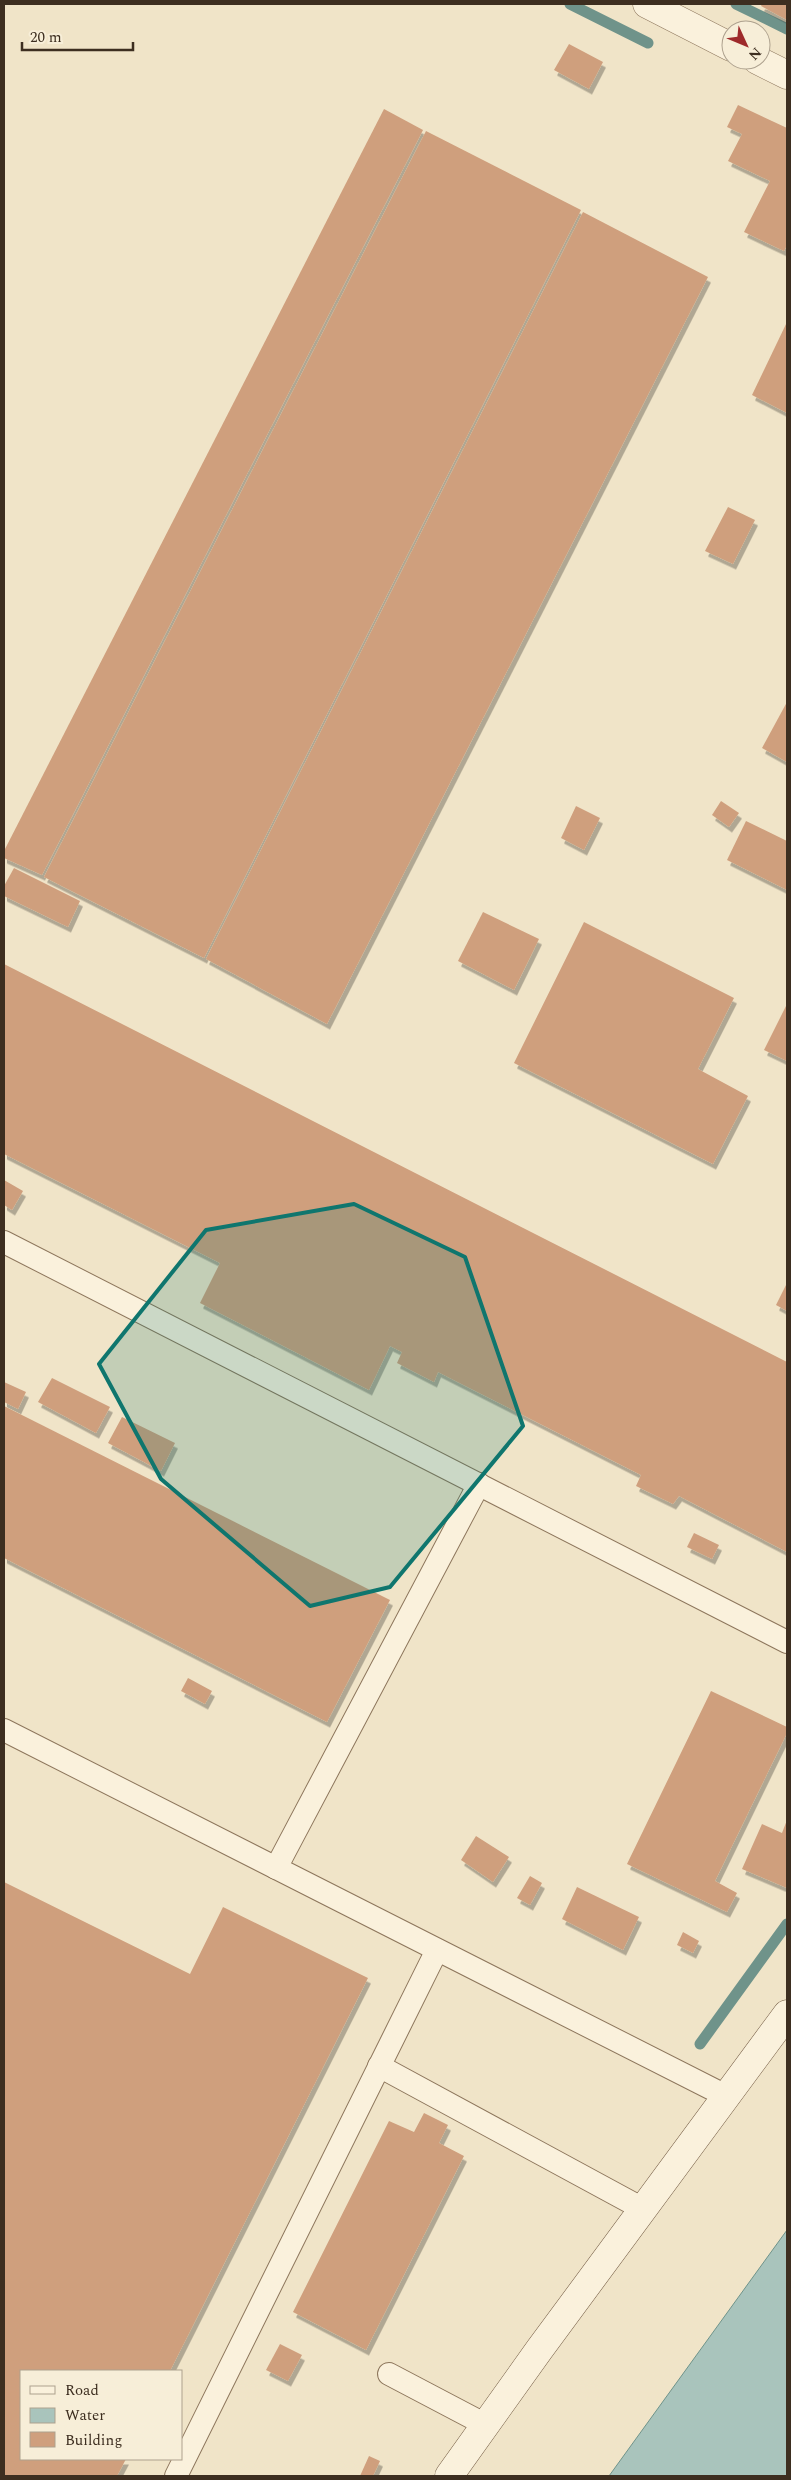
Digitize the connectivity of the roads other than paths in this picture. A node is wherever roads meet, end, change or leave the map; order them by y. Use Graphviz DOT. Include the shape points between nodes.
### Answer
graph roads {
  1 [pos="646,4"];
  2 [pos="721,42"];
  3 [pos="771,67"];
  4 [pos="787,75"];
  5 [pos="4,1242"];
  6 [pos="479,1484"];
  7 [pos="787,1642"];
  8 [pos="4,1731"];
  9 [pos="276,1868"];
  10 [pos="437,1950"];
  11 [pos="787,2014"];
  12 [pos="379,2066"];
  13 [pos="726,2096"];
  14 [pos="643,2209"];
  15 [pos="388,2374"];
  16 [pos="486,2425"];
  17 [pos="176,2476"];
  18 [pos="449,2476"];
  1 -- 2 [label="street"];
  3 -- 4 [label="street"];
  5 -- 6 [label="lane"];
  6 -- 7 [label="lane"];
  6 -- 9 [label="lane"];
  8 -- 9 [label="lane"];
  9 -- 10 [label="lane"];
  10 -- 12 [label="lane"];
  10 -- 13 [label="lane"];
  11 -- 13 [label="street"];
  12 -- 14 [label="lane"];
  12 -- 17 [label="lane"];
  13 -- 14 [label="street"];
  14 -- 16 [label="street"];
  15 -- 16 [label="lane"];
  16 -- 18 [label="street"];
}
